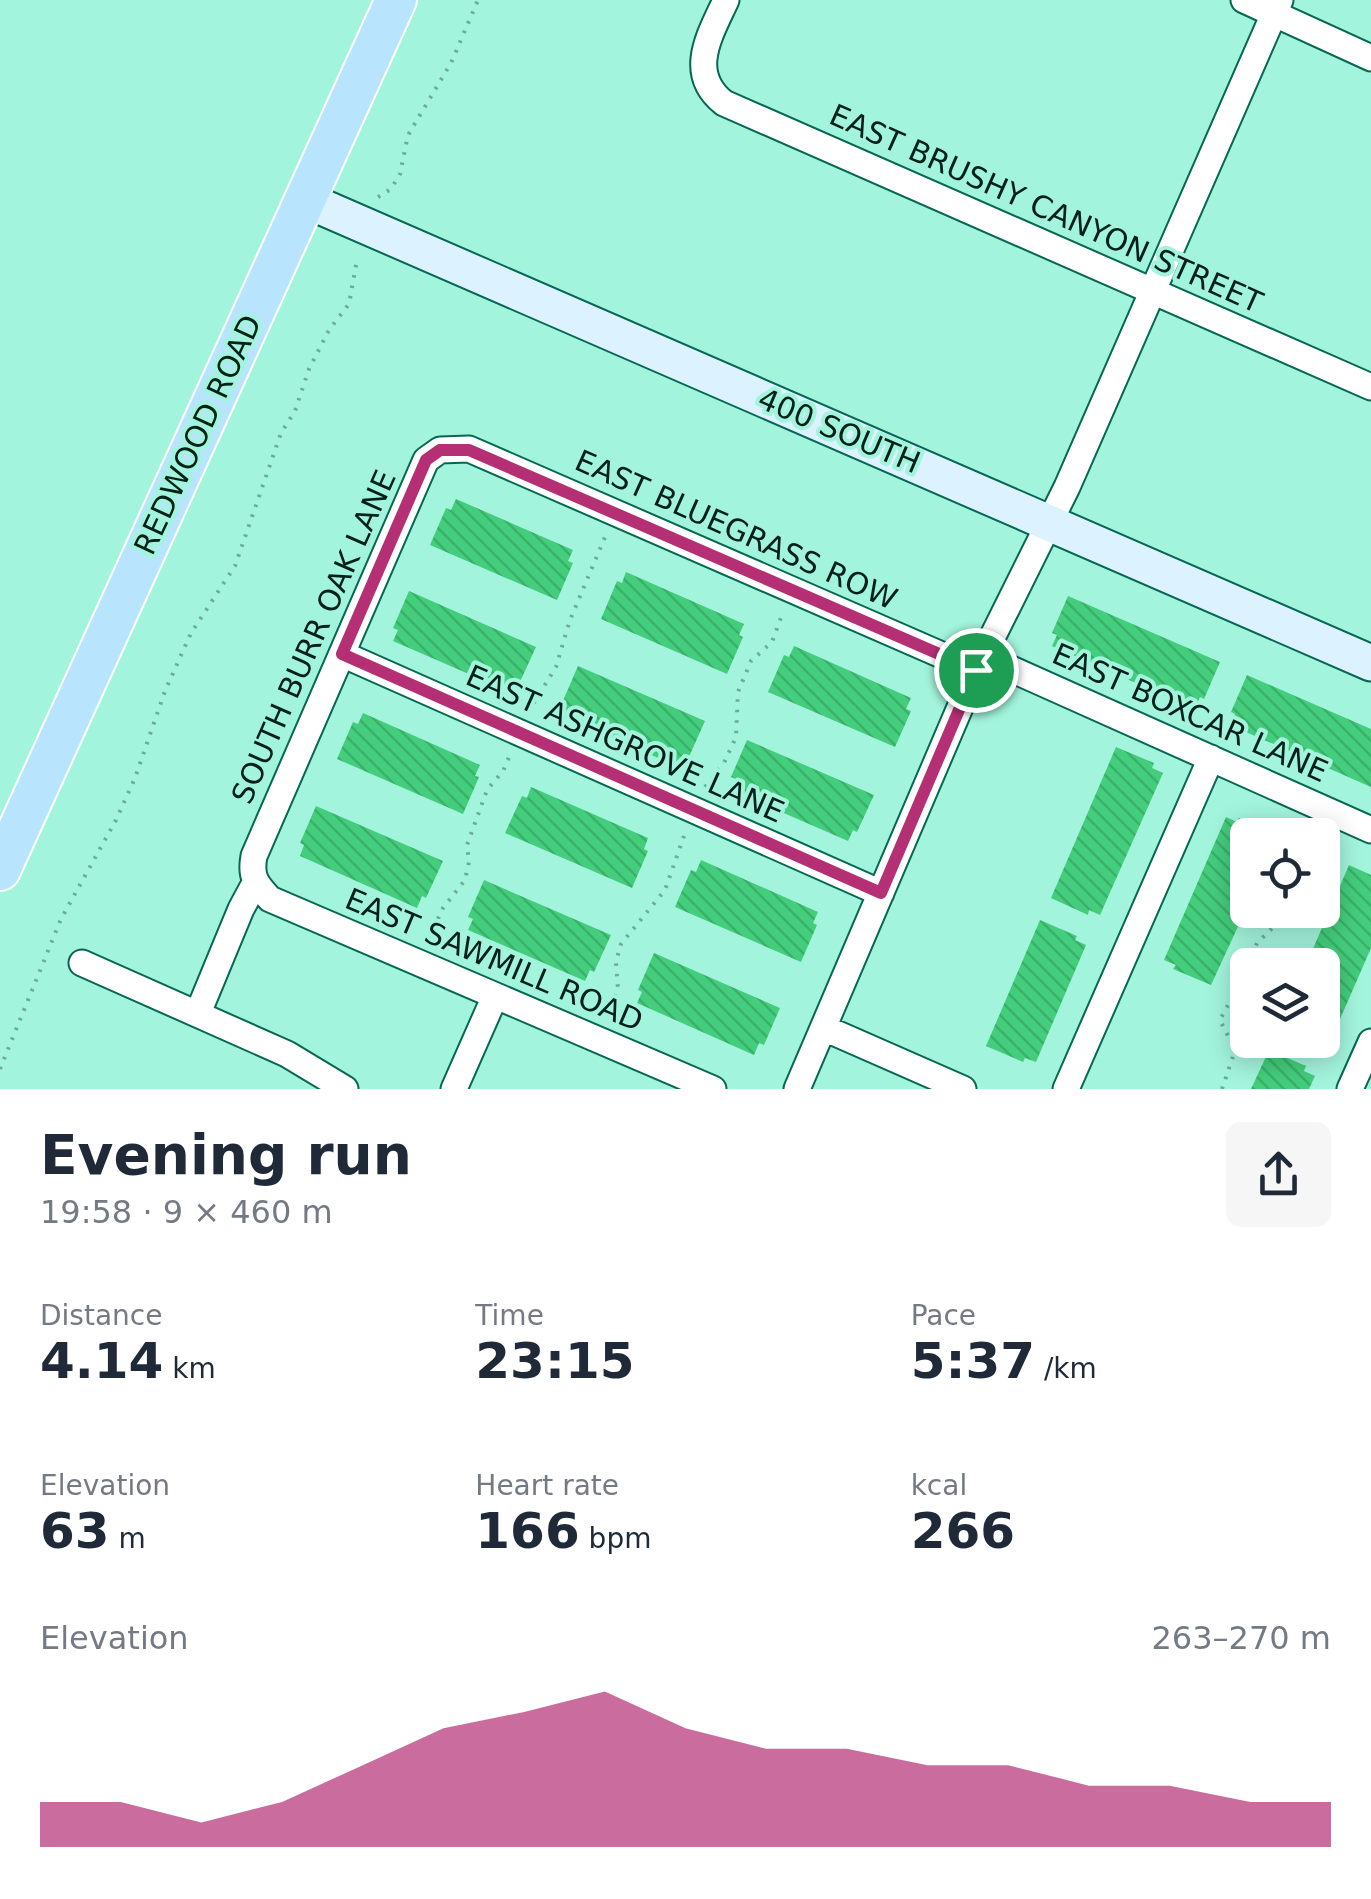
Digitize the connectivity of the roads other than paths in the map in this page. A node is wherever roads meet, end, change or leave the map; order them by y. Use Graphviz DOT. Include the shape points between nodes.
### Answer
graph roads {
  1 [pos="396,0"];
  2 [pos="726,0"];
  3 [pos="1244,0"];
  4 [pos="1277,7"];
  5 [pos="1371,58"];
  6 [pos="306,200"];
  7 [pos="1152,292"];
  8 [pos="1371,387"];
  9 [pos="469,450"];
  10 [pos="1049,523"];
  11 [pos="342,654"];
  12 [pos="979,663"];
  13 [pos="1371,664"];
  14 [pos="1211,758"];
  15 [pos="1371,830"];
  16 [pos="0,870"];
  17 [pos="256,883"];
  18 [pos="881,893"];
  19 [pos="82,963"];
  20 [pos="495,996"];
  21 [pos="198,1014"];
  22 [pos="824,1028"];
  23 [pos="1371,1042"];
  24 [pos="345,1089"];
  25 [pos="454,1089"];
  26 [pos="713,1089"];
  27 [pos="798,1089"];
  28 [pos="963,1089"];
  29 [pos="1066,1089"];
  30 [pos="1350,1089"];
  1 -- 6 [label="main road, REDWOOD ROAD"];
  2 -- 7 [label="street, EAST BRUSHY CANYON STREET" via="703,54 705,78 729,106"];
  3 -- 4 [label="street"];
  4 -- 5 [label="street"];
  4 -- 7 [label="street"];
  6 -- 10 [label="street, 400 SOUTH"];
  6 -- 16 [label="main road, REDWOOD ROAD"];
  7 -- 8 [label="street, EAST BRUSHY CANYON STREET"];
  7 -- 10 [label="street"];
  9 -- 11 [label="street, SOUTH BURR OAK LANE" via="440,450 426,460"];
  9 -- 12 [label="street, EAST BLUEGRASS ROW"];
  10 -- 12 [label="street"];
  10 -- 13 [label="street, 400 SOUTH"];
  11 -- 17 [label="street, SOUTH BURR OAK LANE" via="254,856"];
  11 -- 18 [label="street, EAST ASHGROVE LANE"];
  12 -- 14 [label="street, EAST BOXCAR LANE"];
  12 -- 18 [label="street"];
  14 -- 15 [label="street, EAST BOXCAR LANE"];
  14 -- 29 [label="street"];
  17 -- 20 [label="street, EAST SAWMILL ROAD" via="270,899"];
  17 -- 21 [label="street, SOUTH BURR OAK LANE"];
  18 -- 22 [label="street"];
  19 -- 21 [label="street"];
  20 -- 25 [label="street"];
  20 -- 26 [label="street, EAST SAWMILL ROAD"];
  21 -- 24 [label="street"];
  22 -- 27 [label="street"];
  22 -- 28 [label="street"];
  23 -- 30 [label="street"];
}
